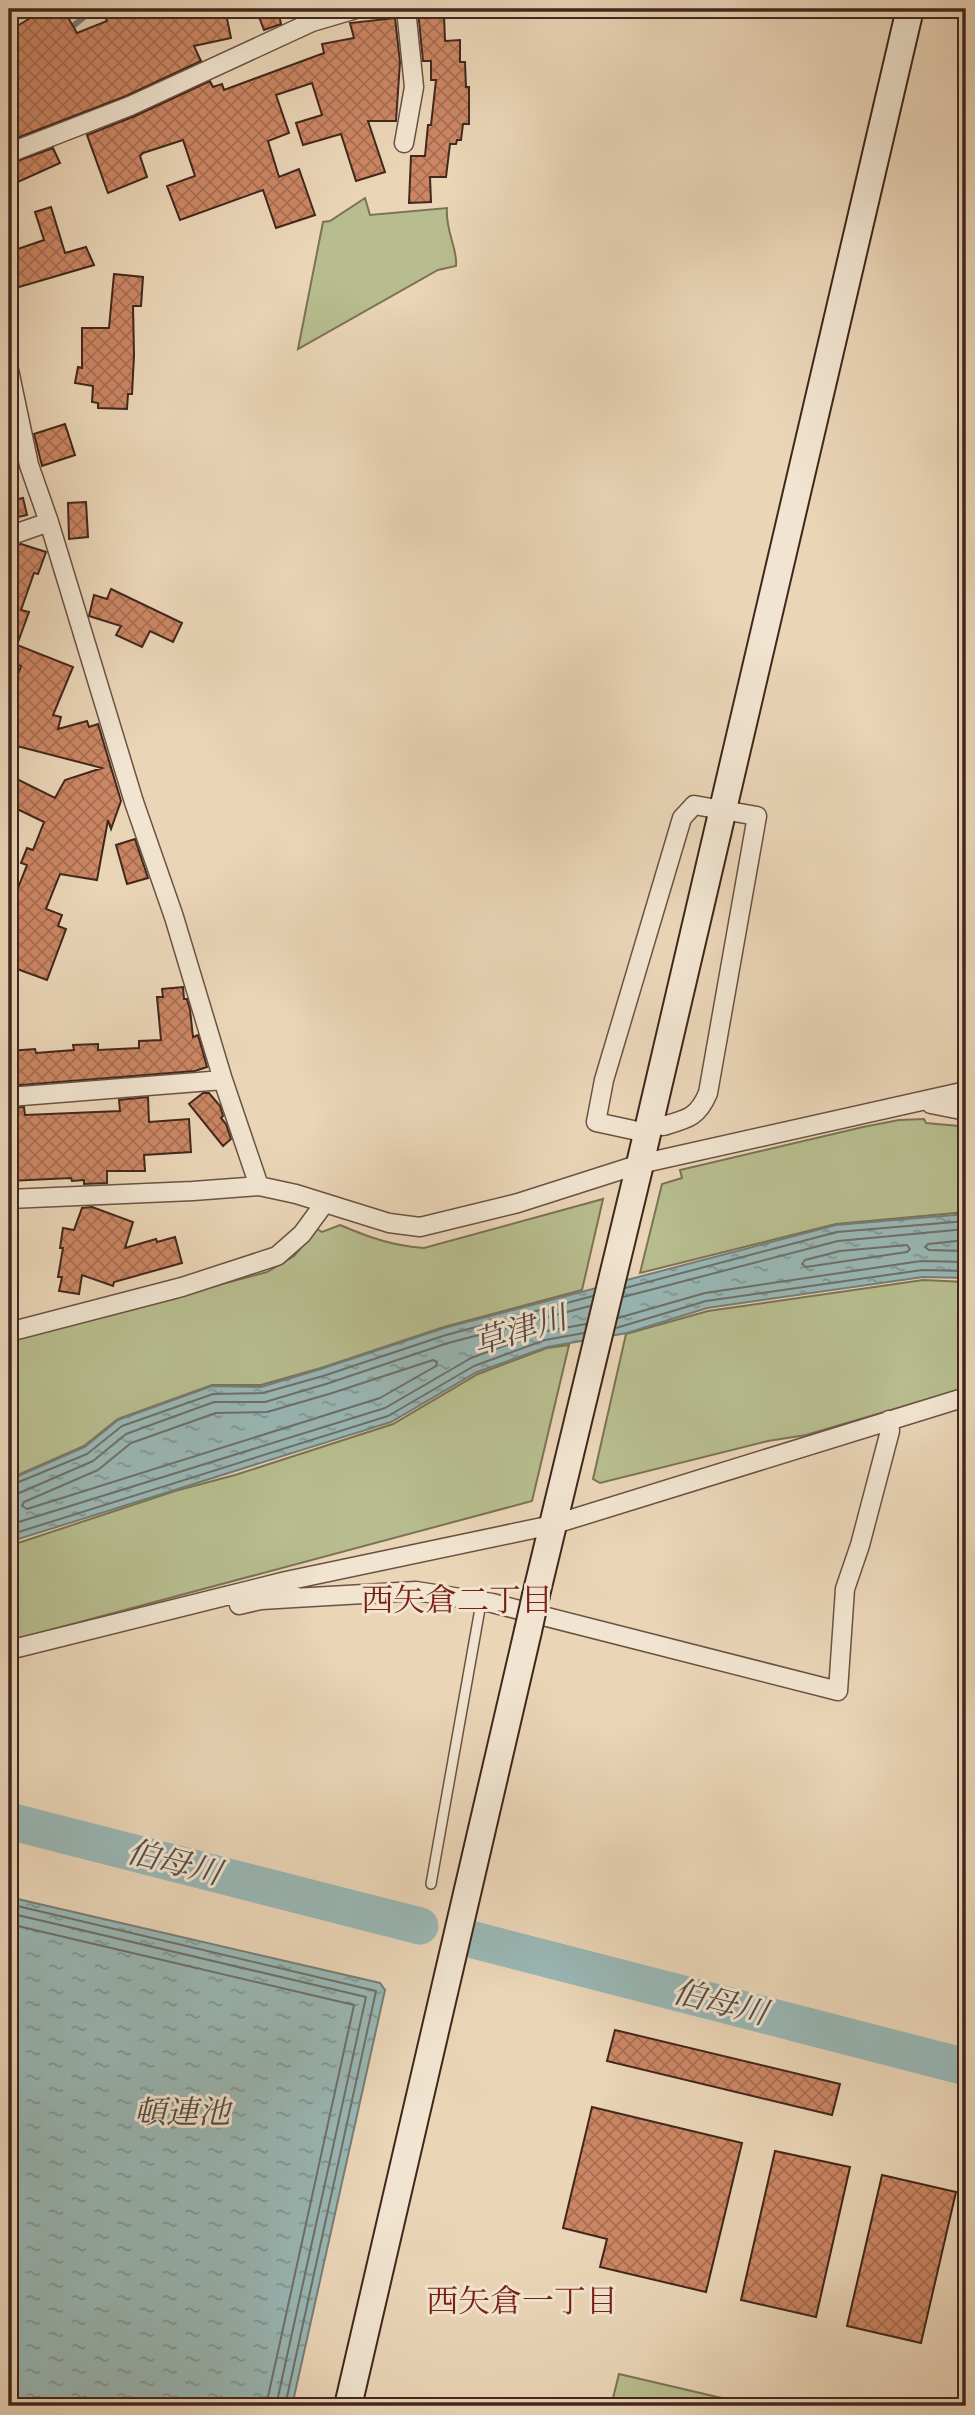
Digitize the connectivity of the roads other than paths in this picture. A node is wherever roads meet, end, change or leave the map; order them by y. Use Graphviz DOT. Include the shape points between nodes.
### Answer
graph roads {
  1 [pos="14,9"];
  2 [pos="356,9"];
  3 [pos="406,9"];
  4 [pos="910,9"];
  5 [pos="9,11"];
  6 [pos="404,143"];
  7 [pos="9,153"];
  8 [pos="9,369"];
  9 [pos="49,522"];
  10 [pos="9,536"];
  11 [pos="722,809"];
  12 [pos="223,1080"];
  13 [pos="966,1091"];
  14 [pos="9,1097"];
  15 [pos="921,1103"];
  16 [pos="966,1111"];
  17 [pos="663,1126"];
  18 [pos="633,1130"];
  19 [pos="639,1164"];
  20 [pos="259,1186"];
  21 [pos="9,1199"];
  22 [pos="324,1204"];
  23 [pos="9,1332"];
  24 [pos="966,1397"];
  25 [pos="966,1408"];
  26 [pos="889,1425"];
  27 [pos="552,1525"];
  28 [pos="286,1581"];
  29 [pos="295,1598"];
  30 [pos="481,1603"];
  31 [pos="9,1650"];
  32 [pos="9,1662"];
  33 [pos="431,1884"];
  34 [pos="348,2406"];
  1 -- 5 [label="street"];
  2 -- 7 [label="street" via="312,22 130,106"];
  3 -- 6 [label="street" via="414,87"];
  4 -- 11 [label="street"];
  8 -- 9 [label="street" via="29,465"];
  9 -- 10 [label="street"];
  9 -- 12 [label="street"];
  11 -- 17 [label="street" via="757,816 708,1093 691,1118"];
  11 -- 18 [label="street" via="694,806 682,818 604,1080 596,1122"];
  11 -- 19 [label="street"];
  12 -- 14 [label="street"];
  12 -- 20 [label="street"];
  13 -- 15 [label="street"];
  15 -- 16 [label="street"];
  15 -- 19 [label="street"];
  19 -- 22 [label="street" via="518,1203 420,1227"];
  19 -- 27 [label="street"];
  20 -- 21 [label="street"];
  20 -- 22 [label="street"];
  22 -- 23 [label="street" via="302,1234 277,1256 182,1287"];
  24 -- 26 [label="street"];
  25 -- 26 [label="street"];
  26 -- 27 [label="street"];
  26 -- 30 [label="street" via="845,1589 838,1691"];
  27 -- 28 [label="street"];
  27 -- 34 [label="street, bridge"];
  28 -- 29 [label="street"];
  28 -- 31 [label="street"];
  29 -- 30 [label="street" via="416,1591"];
  29 -- 32 [label="street" via="261,1600"];
  30 -- 33 [label="lane"];
}
